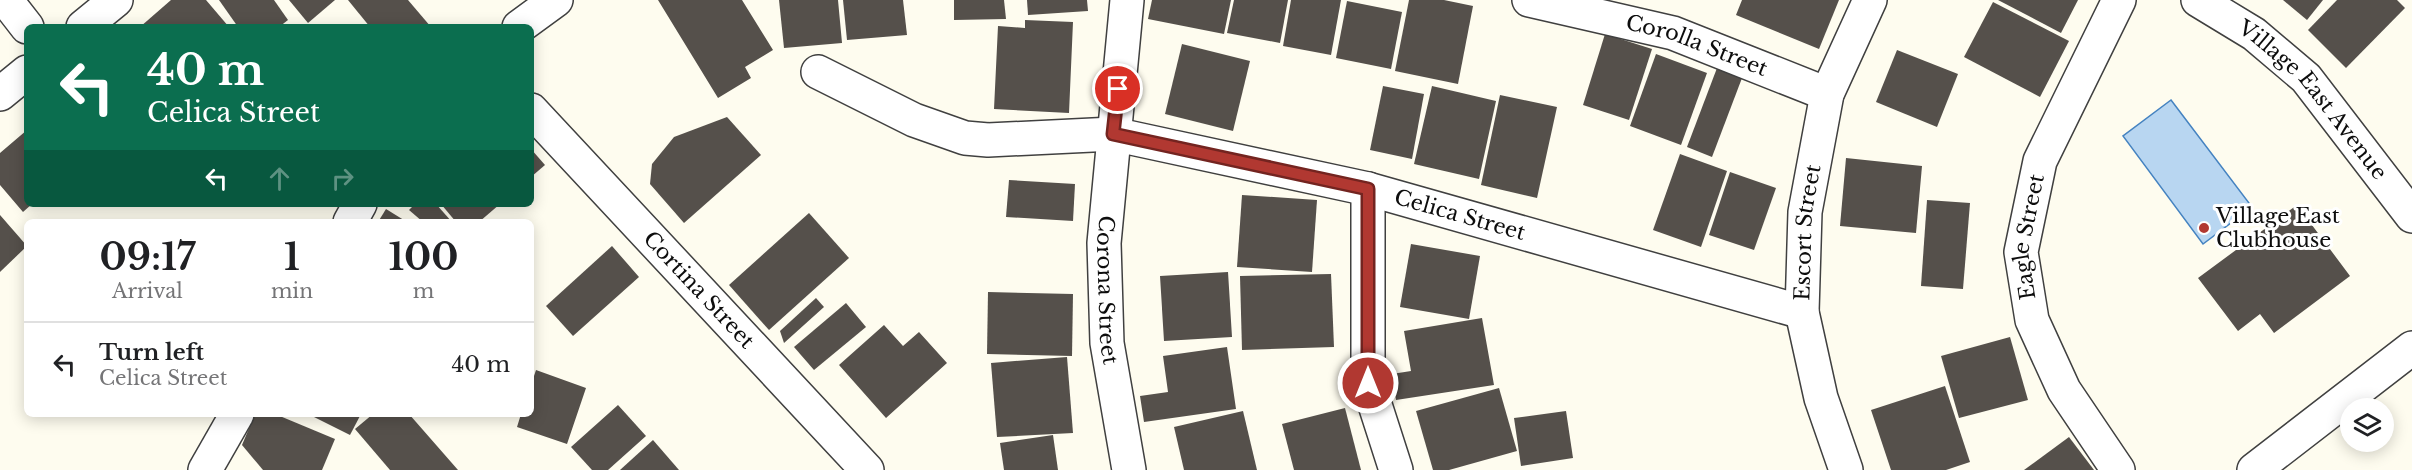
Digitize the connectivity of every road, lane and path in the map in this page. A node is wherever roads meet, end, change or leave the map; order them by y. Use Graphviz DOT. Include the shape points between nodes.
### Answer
graph roads {
  1 [pos="6,0"];
  2 [pos="116,0"];
  3 [pos="556,0"];
  4 [pos="1127,0"];
  5 [pos="1528,0"];
  6 [pos="1870,0"];
  7 [pos="2119,0"];
  8 [pos="2198,0"];
  9 [pos="25,24"];
  10 [pos="86,24"];
  11 [pos="523,24"];
  12 [pos="818,72"];
  13 [pos="24,74"];
  14 [pos="0,94"];
  15 [pos="1827,94"];
  16 [pos="534,113"];
  17 [pos="1113,134"];
  18 [pos="1368,189"];
  19 [pos="2412,216"];
  20 [pos="1802,312"];
  21 [pos="2412,348"];
  22 [pos="236,417"];
  23 [pos="212,466"];
  24 [pos="867,470"];
  25 [pos="1129,470"];
  26 [pos="1396,470"];
  27 [pos="1846,470"];
  28 [pos="2118,470"];
  29 [pos="2254,470"];
  1 -- 9 [label="street"];
  2 -- 10 [label="street"];
  3 -- 11 [label="street"];
  4 -- 17 [label="street, Corona Street"];
  5 -- 15 [label="street, Corolla Street" via="1673,33"];
  6 -- 15 [label="street, Escort Street"];
  7 -- 28 [label="street, Eagle Street" via="2040,161 2021,252 2032,320 2064,390"];
  8 -- 19 [label="street, Village East Avenue" via="2254,34 2307,78"];
  12 -- 17 [label="street, Celica Street" via="914,120 964,138"];
  13 -- 14 [label="street"];
  15 -- 20 [label="street, Escort Street" via="1805,212"];
  16 -- 24 [label="street, Cortina Street"];
  17 -- 18 [label="street, Celica Street"];
  17 -- 25 [label="street, Corona Street" via="1104,243 1107,343"];
  18 -- 20 [label="street, Celica Street"];
  18 -- 26 [label="street" via="1368,383"];
  20 -- 27 [label="street, Escort Street" via="1821,398"];
  21 -- 29 [label="street"];
  22 -- 23 [label="street"];
}
